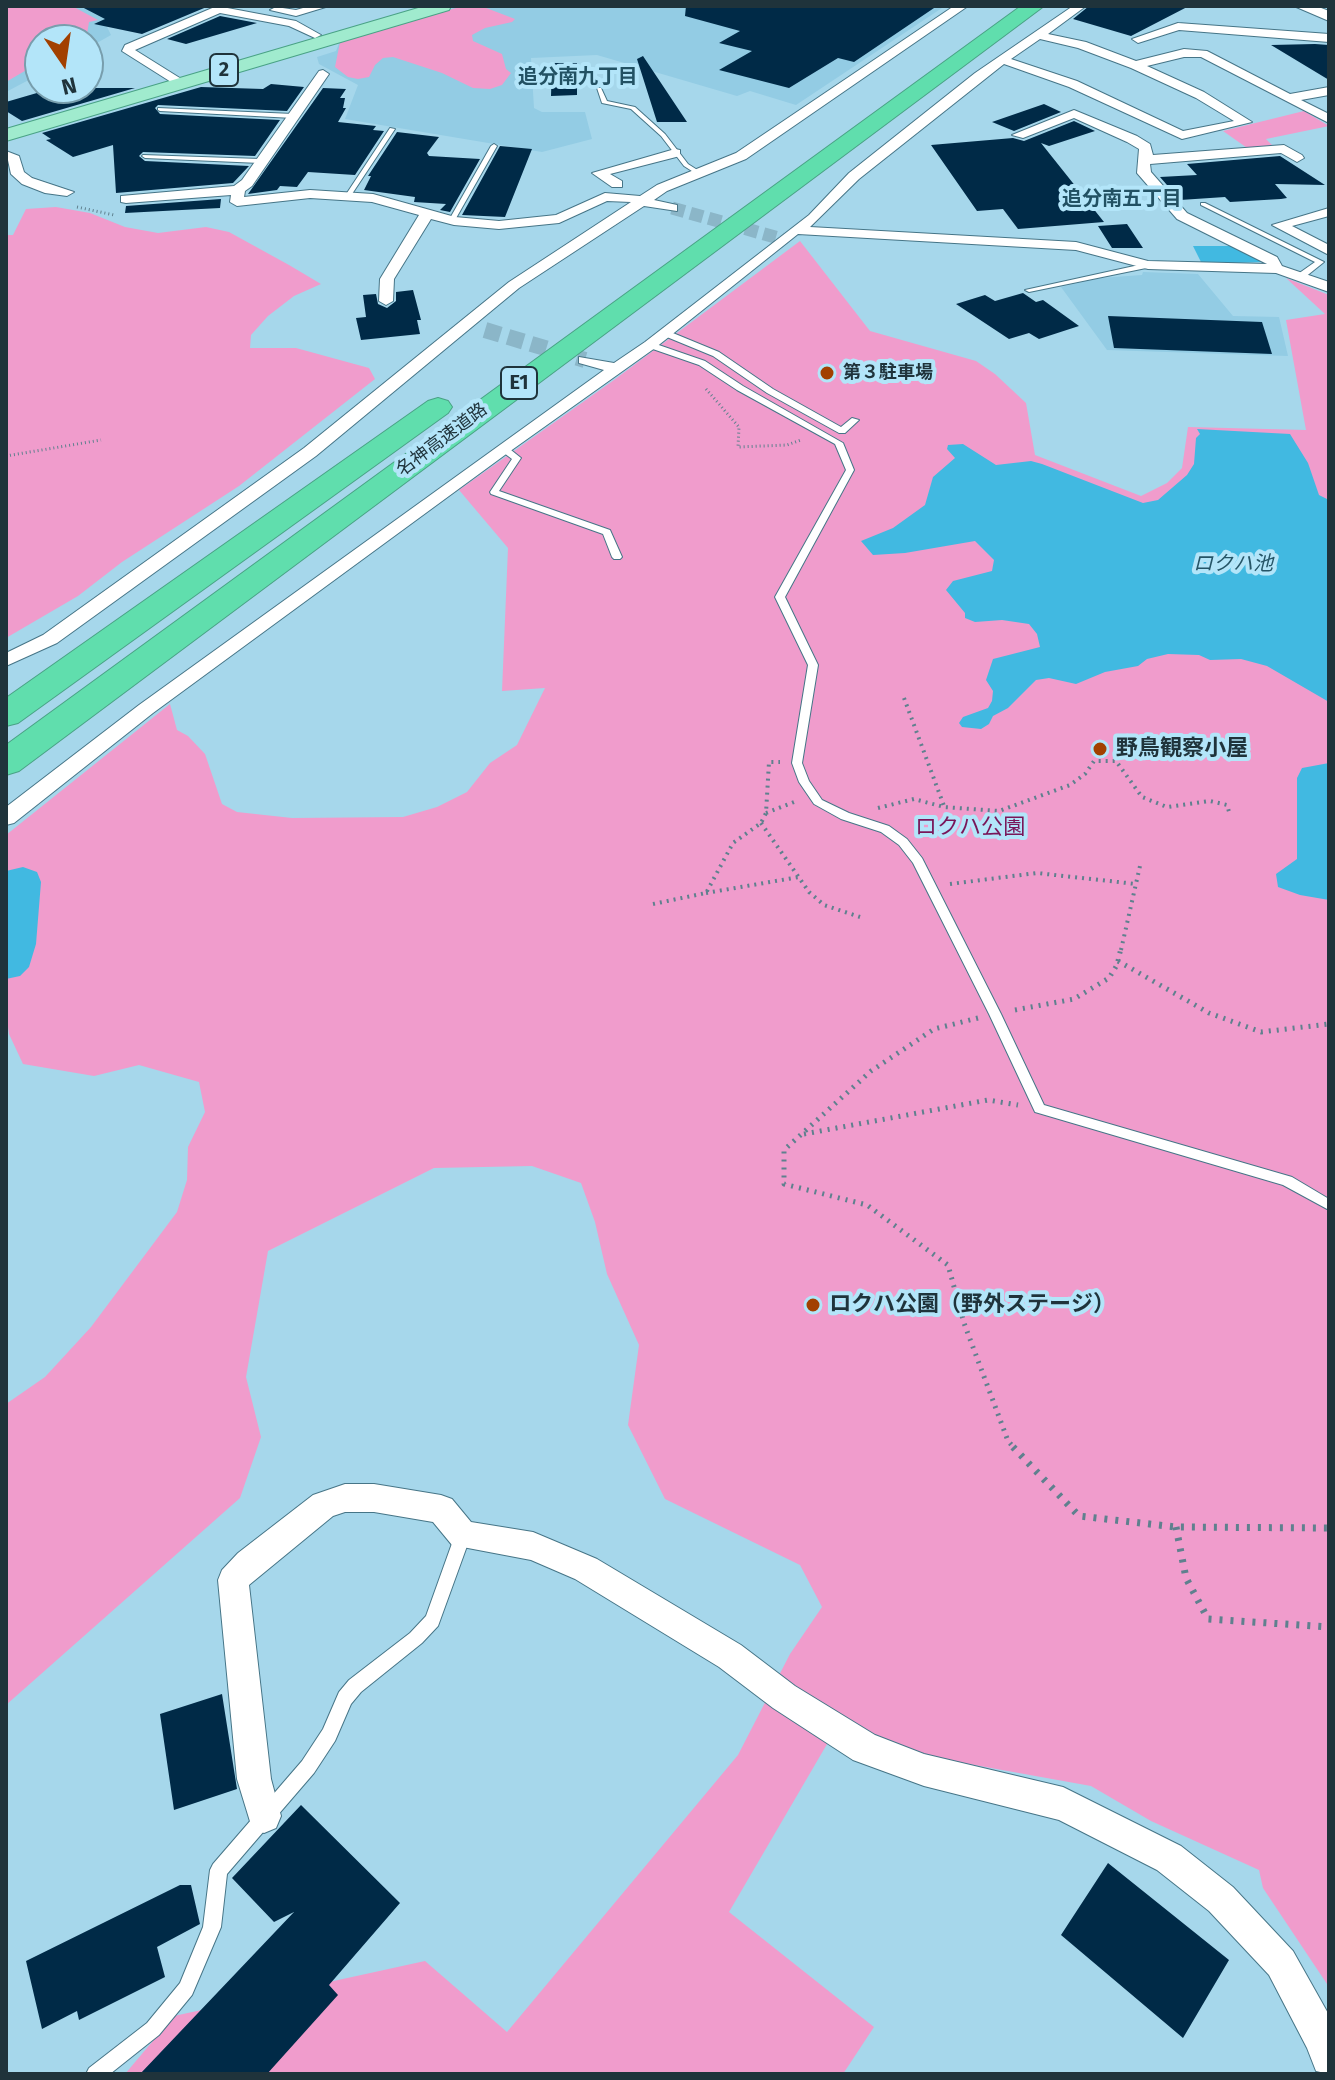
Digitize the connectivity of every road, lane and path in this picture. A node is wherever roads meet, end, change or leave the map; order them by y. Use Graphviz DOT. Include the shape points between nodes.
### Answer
graph roads {
  1 [pos="254,6"];
  2 [pos="323,6"];
  3 [pos="416,6"];
  4 [pos="443,6"];
  5 [pos="962,6"];
  6 [pos="998,6"];
  7 [pos="1034,6"];
  8 [pos="1080,6"];
  9 [pos="1302,6"];
  10 [pos="1329,16"];
  11 [pos="315,35"];
  12 [pos="1038,35"];
  13 [pos="1329,38"];
  14 [pos="1138,39"];
  15 [pos="1001,60"];
  16 [pos="1135,65"];
  17 [pos="323,74"];
  18 [pos="175,80"];
  19 [pos="599,89"];
  20 [pos="1329,91"];
  21 [pos="1288,98"];
  22 [pos="160,109"];
  23 [pos="293,116"];
  24 [pos="1329,119"];
  25 [pos="6,125"];
  26 [pos="392,129"];
  27 [pos="6,135"];
  28 [pos="1018,135"];
  29 [pos="494,146"];
  30 [pos="675,153"];
  31 [pos="6,155"];
  32 [pos="145,156"];
  33 [pos="1297,158"];
  34 [pos="1147,159"];
  35 [pos="260,161"];
  36 [pos="697,172"];
  37 [pos="617,184"];
  38 [pos="238,190"];
  39 [pos="67,192"];
  40 [pos="348,196"];
  41 [pos="126,199"];
  42 [pos="643,201"];
  43 [pos="1203,204"];
  44 [pos="672,208"];
  45 [pos="1329,212"];
  46 [pos="427,213"];
  47 [pos="846,216"];
  48 [pos="452,220"];
  49 [pos="536,223"];
  50 [pos="795,230"];
  51 [pos="571,247"];
  52 [pos="1329,251"];
  53 [pos="1148,265"];
  54 [pos="1276,269"];
  55 [pos="629,271"];
  56 [pos="1301,276"];
  57 [pos="1329,288"];
  58 [pos="1029,290"];
  59 [pos="386,301"];
  60 [pos="465,324"];
  61 [pos="485,330"];
  62 [pos="665,333"];
  63 [pos="650,345"];
  64 [pos="683,356"];
  65 [pos="585,360"];
  66 [pos="615,368"];
  67 [pos="462,391"];
  68 [pos="855,420"];
  69 [pos="821,433"];
  70 [pos="101,440"];
  71 [pos="503,448"];
  72 [pos="6,456"];
  73 [pos="617,557"];
  74 [pos="6,660"];
  75 [pos="904,698"];
  76 [pos="6,715"];
  77 [pos="769,762"];
  78 [pos="6,763"];
  79 [pos="794,802"];
  80 [pos="944,807"];
  81 [pos="766,813"];
  82 [pos="1230,815"];
  83 [pos="6,818"];
  84 [pos="761,823"];
  85 [pos="864,823"];
  86 [pos="1140,866"];
  87 [pos="799,877"];
  88 [pos="1136,884"];
  89 [pos="930,887"];
  90 [pos="706,893"];
  91 [pos="653,904"];
  92 [pos="860,917"];
  93 [pos="1118,961"];
  94 [pos="995,1014"];
  95 [pos="1329,1024"];
  96 [pos="1039,1109"];
  97 [pos="800,1135"];
  98 [pos="1329,1205"];
  99 [pos="1176,1527"];
  100 [pos="1329,1528"];
  101 [pos="463,1535"];
  102 [pos="1329,1627"];
  103 [pos="264,1816"];
  104 [pos="1329,2058"];
  105 [pos="95,2074"];
  1 -- 2 [label="street" via="296,13"];
  3 -- 11 [label="main road, 2"];
  4 -- 18 [label="main road, 2"];
  5 -- 36 [label="street" via="741,156"];
  6 -- 55 [label="highway"];
  7 -- 78 [label="highway, 名神高速道路 / E1"];
  8 -- 12 [label="street"];
  9 -- 10 [label="street"];
  11 -- 18 [label="main road, 2"];
  11 -- 18 [label="street" via="292,23 213,10 129,48"];
  12 -- 15 [label="street"];
  12 -- 16 [label="street"];
  13 -- 14 [label="street" via="1178,26"];
  15 -- 16 [label="street" via="1073,84 1182,135 1246,122"];
  15 -- 47 [label="street" via="907,133"];
  16 -- 21 [label="street" via="1184,53 1203,54"];
  17 -- 23 [label="street"];
  18 -- 25 [label="main road, 2"];
  18 -- 27 [label="main road, 2"];
  19 -- 30 [label="lane" via="604,102 633,108"];
  20 -- 21 [label="street"];
  21 -- 24 [label="street"];
  22 -- 23 [label="lane"];
  23 -- 35 [label="street"];
  26 -- 40 [label="lane"];
  28 -- 34 [label="street" via="1074,114 1145,147"];
  29 -- 48 [label="lane"];
  30 -- 36 [label="lane"];
  30 -- 37 [label="street" via="599,173"];
  31 -- 39 [label="street" via="27,181"];
  32 -- 35 [label="lane"];
  33 -- 34 [label="street" via="1284,149"];
  34 -- 54 [label="street" via="1144,173 1182,216 1272,260"];
  35 -- 38 [label="street"];
  36 -- 42 [label="street"];
  38 -- 40 [label="street" via="237,202 310,194"];
  38 -- 41 [label="street"];
  40 -- 46 [label="street" via="388,200"];
  42 -- 44 [label="street"];
  42 -- 49 [label="street" via="605,197 567,217"];
  42 -- 51 [label="street"];
  43 -- 56 [label="lane" via="1320,262"];
  45 -- 52 [label="street" via="1279,225"];
  46 -- 48 [label="street"];
  46 -- 59 [label="street" via="387,279"];
  47 -- 50 [label="street"];
  47 -- 50 [label="street" via="814,218"];
  47 -- 53 [label="street" via="1076,246"];
  48 -- 49 [label="street" via="475,225"];
  49 -- 51 [label="street" via="560,234"];
  50 -- 62 [label="street"];
  51 -- 60 [label="street"];
  53 -- 54 [label="street"];
  53 -- 58 [label="lane"];
  54 -- 56 [label="street"];
  56 -- 57 [label="street"];
  60 -- 61 [label="street"];
  60 -- 74 [label="street" via="310,452 50,639"];
  62 -- 63 [label="street"];
  62 -- 68 [label="lane" via="716,354 842,431"];
  63 -- 64 [label="lane"];
  63 -- 66 [label="street"];
  64 -- 69 [label="lane"];
  64 -- 69 [label="path" via="682,365 739,427 738,447 787,445"];
  65 -- 66 [label="street"];
  66 -- 71 [label="street"];
  67 -- 76 [label="highway, 名神高速道路"];
  69 -- 85 [label="lane" via="839,443 850,470 780,597 813,665 797,763 818,802"];
  70 -- 72 [label="path"];
  71 -- 73 [label="lane" via="517,458 494,492 607,532"];
  71 -- 83 [label="street"];
  75 -- 80 [label="path"];
  77 -- 81 [label="path"];
  79 -- 81 [label="path"];
  80 -- 82 [label="path" via="999,811 1070,785 1094,761 1116,761 1142,797 1167,807 1210,801 1227,805"];
  80 -- 85 [label="path" via="914,799 881,805"];
  81 -- 84 [label="path"];
  84 -- 87 [label="path"];
  84 -- 90 [label="path" via="733,843"];
  85 -- 89 [label="lane" via="903,842"];
  86 -- 88 [label="path"];
  87 -- 90 [label="path"];
  87 -- 92 [label="path" via="824,905"];
  88 -- 89 [label="path" via="1037,873"];
  88 -- 93 [label="path"];
  89 -- 94 [label="lane"];
  90 -- 91 [label="path"];
  93 -- 94 [label="path" via="1109,978 1074,999"];
  93 -- 95 [label="path" via="1209,1013 1261,1032"];
  94 -- 96 [label="lane"];
  94 -- 97 [label="path" via="934,1029 871,1071"];
  96 -- 97 [label="path" via="988,1100"];
  96 -- 98 [label="lane" via="1287,1181"];
  97 -- 99 [label="path" via="784,1150 784,1184 867,1205 948,1265 1008,1441 1028,1463 1079,1516"];
  99 -- 100 [label="path"];
  99 -- 102 [label="path" via="1186,1578 1208,1619"];
  101 -- 103 [label="lane" via="432,1621 355,1686 308,1767"];
  101 -- 103 [label="street" via="441,1509 345,1498 324,1505 233,1580 254,1779"];
  101 -- 104 [label="street" via="533,1546 586,1569 720,1649 865,1748 924,1770 1063,1804 1169,1858 1221,1899 1281,1963"];
  103 -- 105 [label="lane" via="219,1870 212,1927 186,1989 153,2029"];
}
